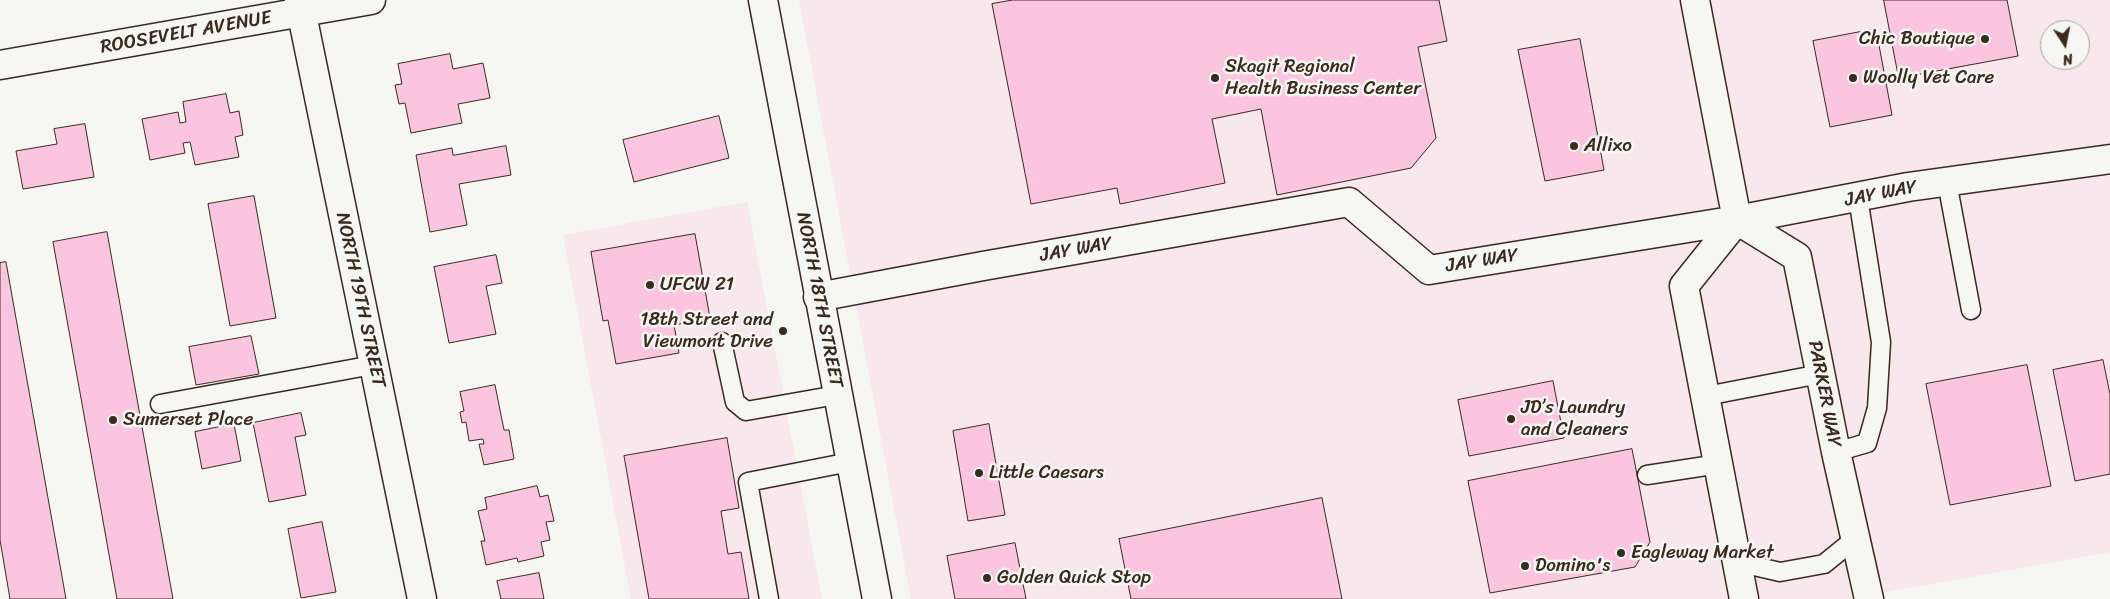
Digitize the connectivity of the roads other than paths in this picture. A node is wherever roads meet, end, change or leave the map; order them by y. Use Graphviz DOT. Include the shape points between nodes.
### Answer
graph roads {
  1 [pos="371,0"];
  2 [pos="763,0"];
  3 [pos="1695,0"];
  4 [pos="300,6"];
  5 [pos="0,65"];
  6 [pos="2110,159"];
  7 [pos="1947,182"];
  8 [pos="1858,198"];
  9 [pos="1737,220"];
  10 [pos="818,297"];
  11 [pos="1971,310"];
  12 [pos="722,342"];
  13 [pos="373,365"];
  14 [pos="1820,374"];
  15 [pos="837,395"];
  16 [pos="1706,396"];
  17 [pos="160,404"];
  18 [pos="1836,452"];
  19 [pos="850,462"];
  20 [pos="1719,464"];
  21 [pos="1646,475"];
  22 [pos="1856,538"];
  23 [pos="1737,562"];
  24 [pos="422,599"];
  25 [pos="769,599"];
  26 [pos="877,599"];
  27 [pos="1744,599"];
  28 [pos="1869,599"];
  1 -- 4 [label="street, ROOSEVELT AVENUE"];
  2 -- 10 [label="street, NORTH 18TH STREET"];
  3 -- 9 [label="street"];
  4 -- 5 [label="street, ROOSEVELT AVENUE"];
  4 -- 13 [label="street, NORTH 19TH STREET"];
  6 -- 7 [label="street, JAY WAY"];
  7 -- 8 [label="street, JAY WAY"];
  7 -- 11 [label="lane"];
  8 -- 9 [label="street, JAY WAY"];
  8 -- 18 [label="lane" via="1881,342 1877,408 1867,443"];
  9 -- 10 [label="street, JAY WAY" via="1429,270 1348,202"];
  9 -- 14 [label="street, PARKER WAY" via="1797,257"];
  9 -- 16 [label="street" via="1684,286"];
  10 -- 15 [label="street, NORTH 18TH STREET"];
  12 -- 15 [label="lane" via="735,402 746,411"];
  13 -- 17 [label="lane"];
  13 -- 24 [label="street, NORTH 19TH STREET"];
  14 -- 16 [label="lane"];
  14 -- 18 [label="street, PARKER WAY"];
  15 -- 19 [label="street, NORTH 18TH STREET"];
  16 -- 20 [label="street"];
  18 -- 22 [label="street, PARKER WAY"];
  19 -- 25 [label="lane" via="748,482"];
  19 -- 26 [label="street, NORTH 18TH STREET"];
  20 -- 21 [label="lane"];
  20 -- 23 [label="street"];
  22 -- 23 [label="lane" via="1824,564 1780,572"];
  22 -- 28 [label="street, PARKER WAY"];
  23 -- 27 [label="street"];
}
